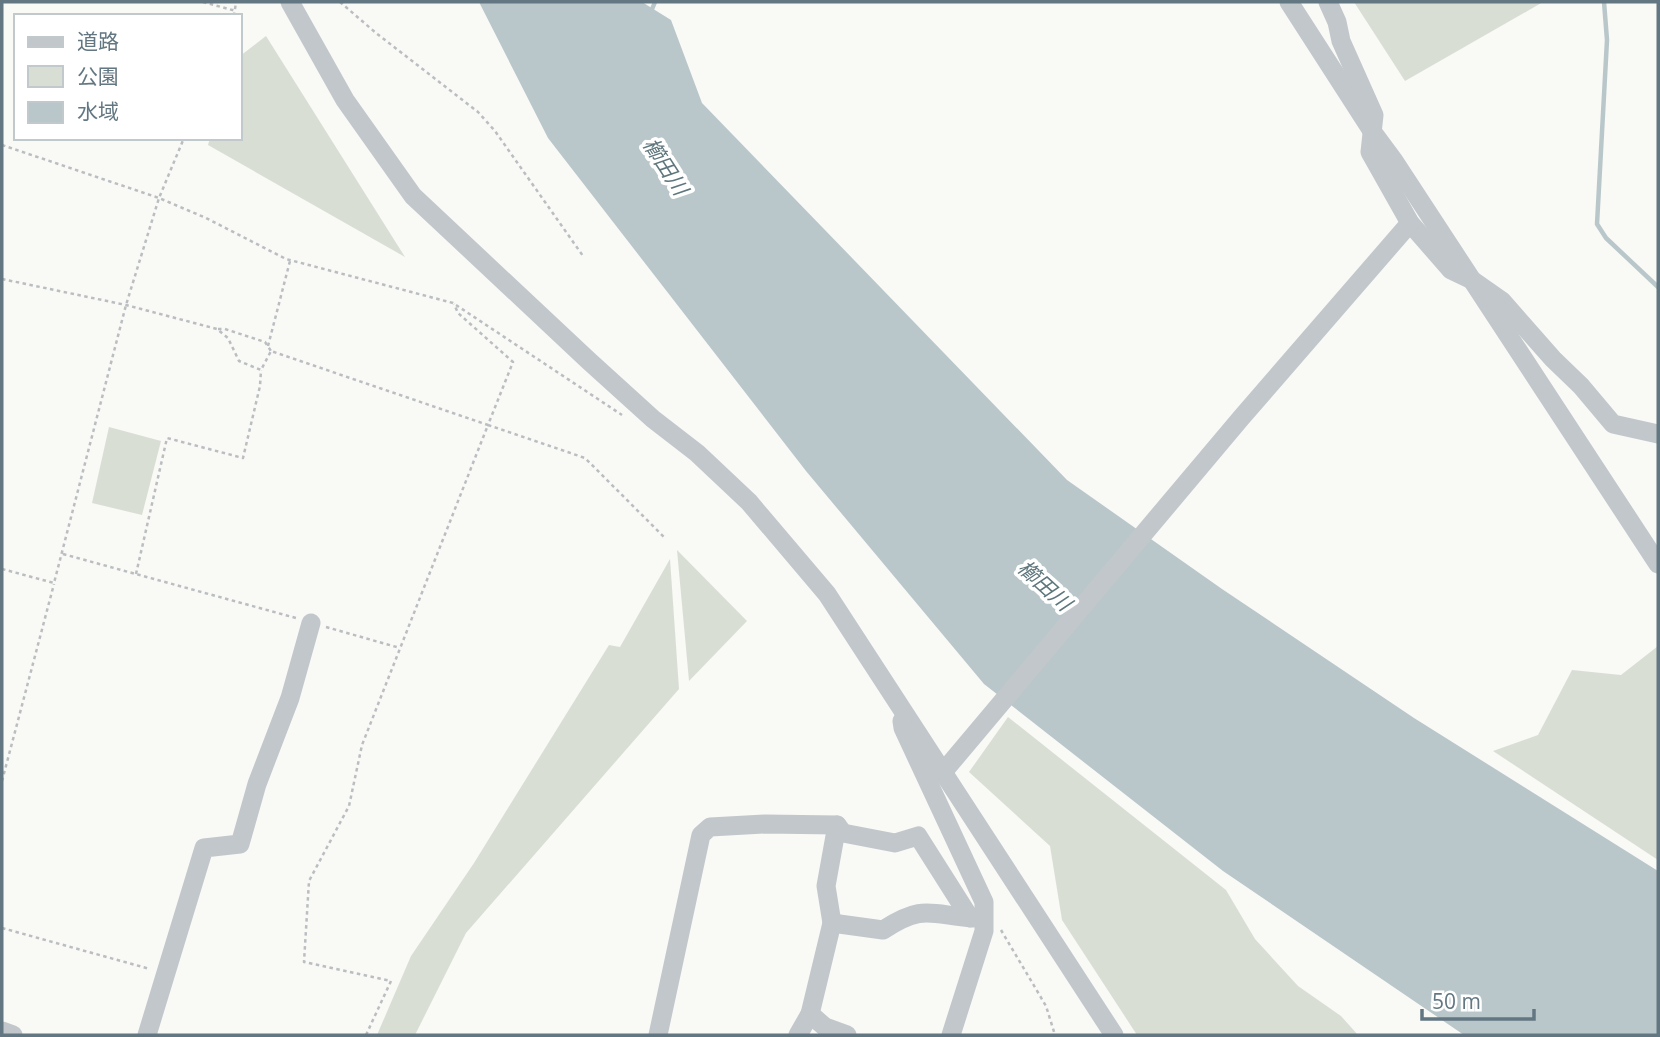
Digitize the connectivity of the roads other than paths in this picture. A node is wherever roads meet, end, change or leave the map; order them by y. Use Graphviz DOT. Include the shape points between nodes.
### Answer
graph roads {
  1 [pos="290,2"];
  2 [pos="1289,2"];
  3 [pos="1328,2"];
  4 [pos="1374,134"];
  5 [pos="1410,223"];
  6 [pos="1472,280"];
  7 [pos="1658,434"];
  8 [pos="1658,564"];
  9 [pos="311,622"];
  10 [pos="899,702"];
  11 [pos="949,766"];
  12 [pos="837,825"];
  13 [pos="984,920"];
  14 [pos="832,923"];
  15 [pos="810,1014"];
  16 [pos="2,1031"];
  17 [pos="13,1035"];
  18 [pos="147,1035"];
  19 [pos="658,1035"];
  20 [pos="798,1035"];
  21 [pos="848,1035"];
  22 [pos="951,1035"];
  23 [pos="1114,1035"];
  1 -- 10 [label="street" via="345,100 413,196 749,502 827,594"];
  2 -- 4 [label="street"];
  3 -- 4 [label="street" via="1374,115"];
  4 -- 5 [label="street" via="1370,152"];
  4 -- 6 [label="street"];
  5 -- 6 [label="street" via="1451,270"];
  5 -- 11 [label="street"];
  6 -- 7 [label="street" via="1502,301 1613,424"];
  6 -- 8 [label="street"];
  9 -- 18 [label="street" via="240,844 204,848"];
  10 -- 11 [label="street"];
  10 -- 13 [label="street" via="903,728 984,902"];
  11 -- 23 [label="street"];
  12 -- 13 [label="street" via="842,833 895,843 918,836"];
  12 -- 14 [label="street" via="826,886"];
  12 -- 19 [label="street" via="710,827 701,835"];
  13 -- 14 [label="street" via="937,912 904,916 883,930"];
  13 -- 22 [label="street"];
  14 -- 15 [label="street"];
  15 -- 20 [label="street"];
  15 -- 21 [label="street" via="825,1027"];
  16 -- 17 [label="street"];
}
